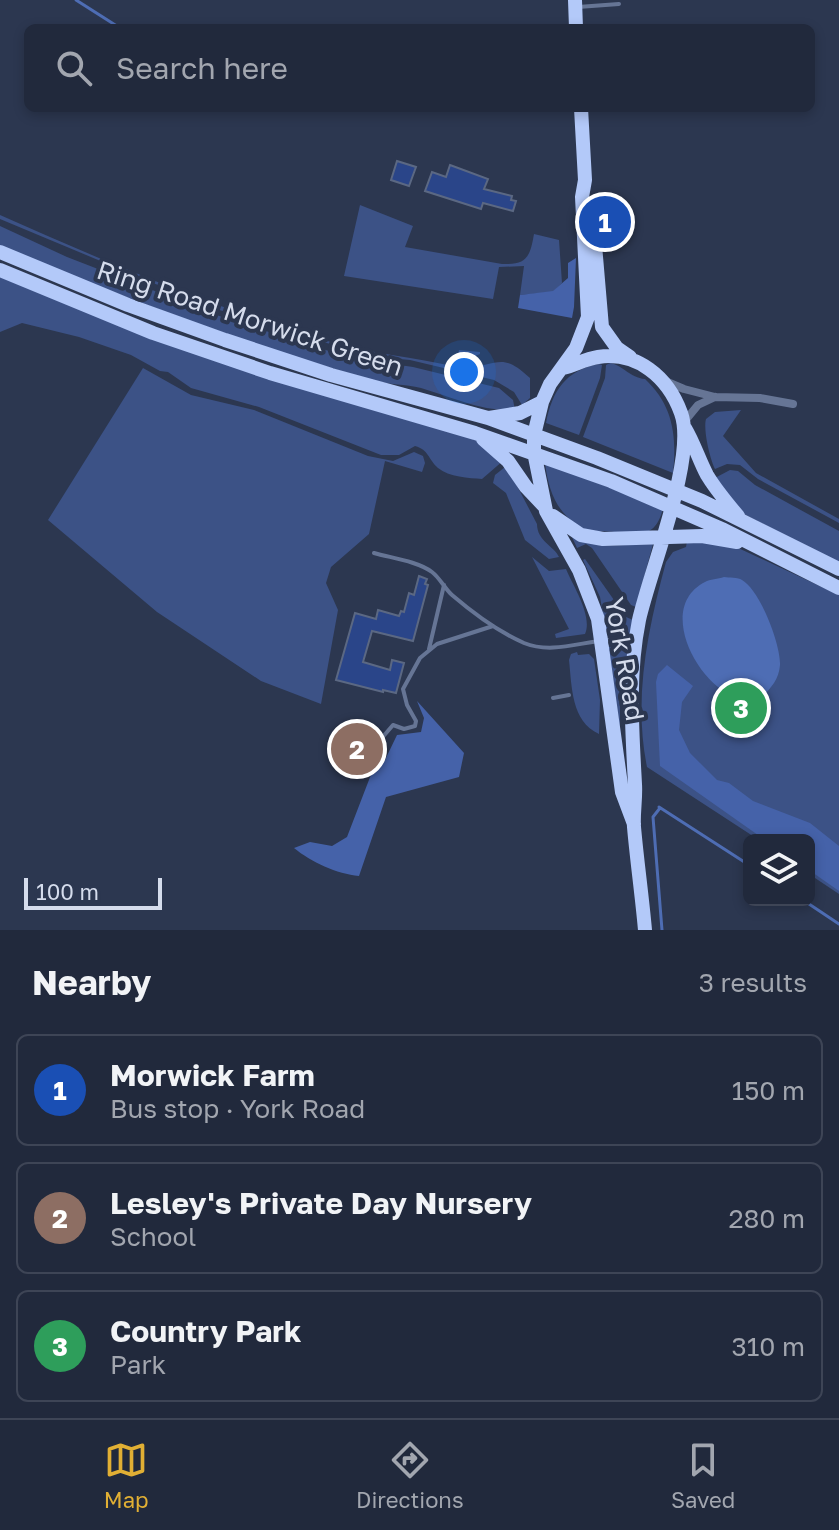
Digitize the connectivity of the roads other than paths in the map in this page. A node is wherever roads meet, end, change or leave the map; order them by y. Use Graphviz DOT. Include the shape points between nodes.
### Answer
graph roads {
  1 [pos="575,4"];
  2 [pos="619,4"];
  3 [pos="576,24"];
  4 [pos="581,112"];
  5 [pos="585,180"];
  6 [pos="0,252"];
  7 [pos="0,270"];
  8 [pos="637,361"];
  9 [pos="563,368"];
  10 [pos="663,380"];
  11 [pos="715,397"];
  12 [pos="542,402"];
  13 [pos="793,404"];
  14 [pos="488,418"];
  15 [pos="685,425"];
  16 [pos="475,433"];
  17 [pos="534,435"];
  18 [pos="534,452"];
  19 [pos="676,490"];
  20 [pos="672,505"];
  21 [pos="545,508"];
  22 [pos="743,521"];
  23 [pos="662,537"];
  24 [pos="753,546"];
  25 [pos="374,553"];
  26 [pos="839,569"];
  27 [pos="444,585"];
  28 [pos="839,588"];
  29 [pos="493,626"];
  30 [pos="601,642"];
  31 [pos="635,644"];
  32 [pos="428,652"];
  33 [pos="569,695"];
  34 [pos="553,698"];
  35 [pos="381,739"];
  36 [pos="634,824"];
  37 [pos="645,930"];
  1 -- 2 [label="lane"];
  1 -- 3 [label="highway"];
  4 -- 5 [label="highway"];
  5 -- 8 [label="highway" via="602,327 617,348"];
  5 -- 9 [label="highway" via="588,317"];
  6 -- 14 [label="highway, Ring Road Morwick Green" via="225,340"];
  7 -- 16 [label="highway, Ring Road Morwick Green" via="153,333"];
  8 -- 9 [label="highway" via="598,357"];
  8 -- 10 [label="highway"];
  9 -- 12 [label="highway"];
  10 -- 11 [label="street"];
  10 -- 15 [label="highway"];
  11 -- 13 [label="street"];
  11 -- 15 [label="street" via="698,405"];
  12 -- 14 [label="highway, Ring Road Morwick Green" via="520,413"];
  12 -- 17 [label="highway"];
  14 -- 17 [label="highway, Ring Road Morwick Green"];
  15 -- 19 [label="highway, York Road"];
  15 -- 22 [label="highway" via="717,491"];
  16 -- 18 [label="highway, Ring Road Morwick Green"];
  16 -- 21 [label="highway, Ring Road Morwick Green" via="508,461"];
  17 -- 18 [label="highway"];
  17 -- 19 [label="highway, Ring Road Morwick Green"];
  18 -- 20 [label="highway, Ring Road Morwick Green"];
  18 -- 21 [label="highway"];
  19 -- 20 [label="highway, York Road"];
  19 -- 22 [label="highway, Ring Road Morwick Green"];
  20 -- 23 [label="highway, York Road"];
  20 -- 24 [label="highway, Ring Road Morwick Green"];
  21 -- 23 [label="highway" via="581,535 610,540"];
  21 -- 30 [label="highway, York Road" via="583,578"];
  22 -- 26 [label="highway, Ring Road Morwick Green"];
  23 -- 24 [label="highway" via="702,536"];
  23 -- 31 [label="highway, York Road"];
  24 -- 28 [label="highway"];
  25 -- 27 [label="lane" via="432,572"];
  27 -- 29 [label="lane"];
  27 -- 32 [label="lane"];
  29 -- 30 [label="lane" via="524,642 556,649"];
  29 -- 32 [label="lane" via="437,644"];
  30 -- 31 [label="lane"];
  30 -- 36 [label="highway, York Road" via="622,792"];
  31 -- 36 [label="highway, York Road" via="630,712"];
  32 -- 35 [label="lane" via="403,689 415,726 393,725"];
  33 -- 34 [label="lane"];
  36 -- 37 [label="highway, York Road"];
}
